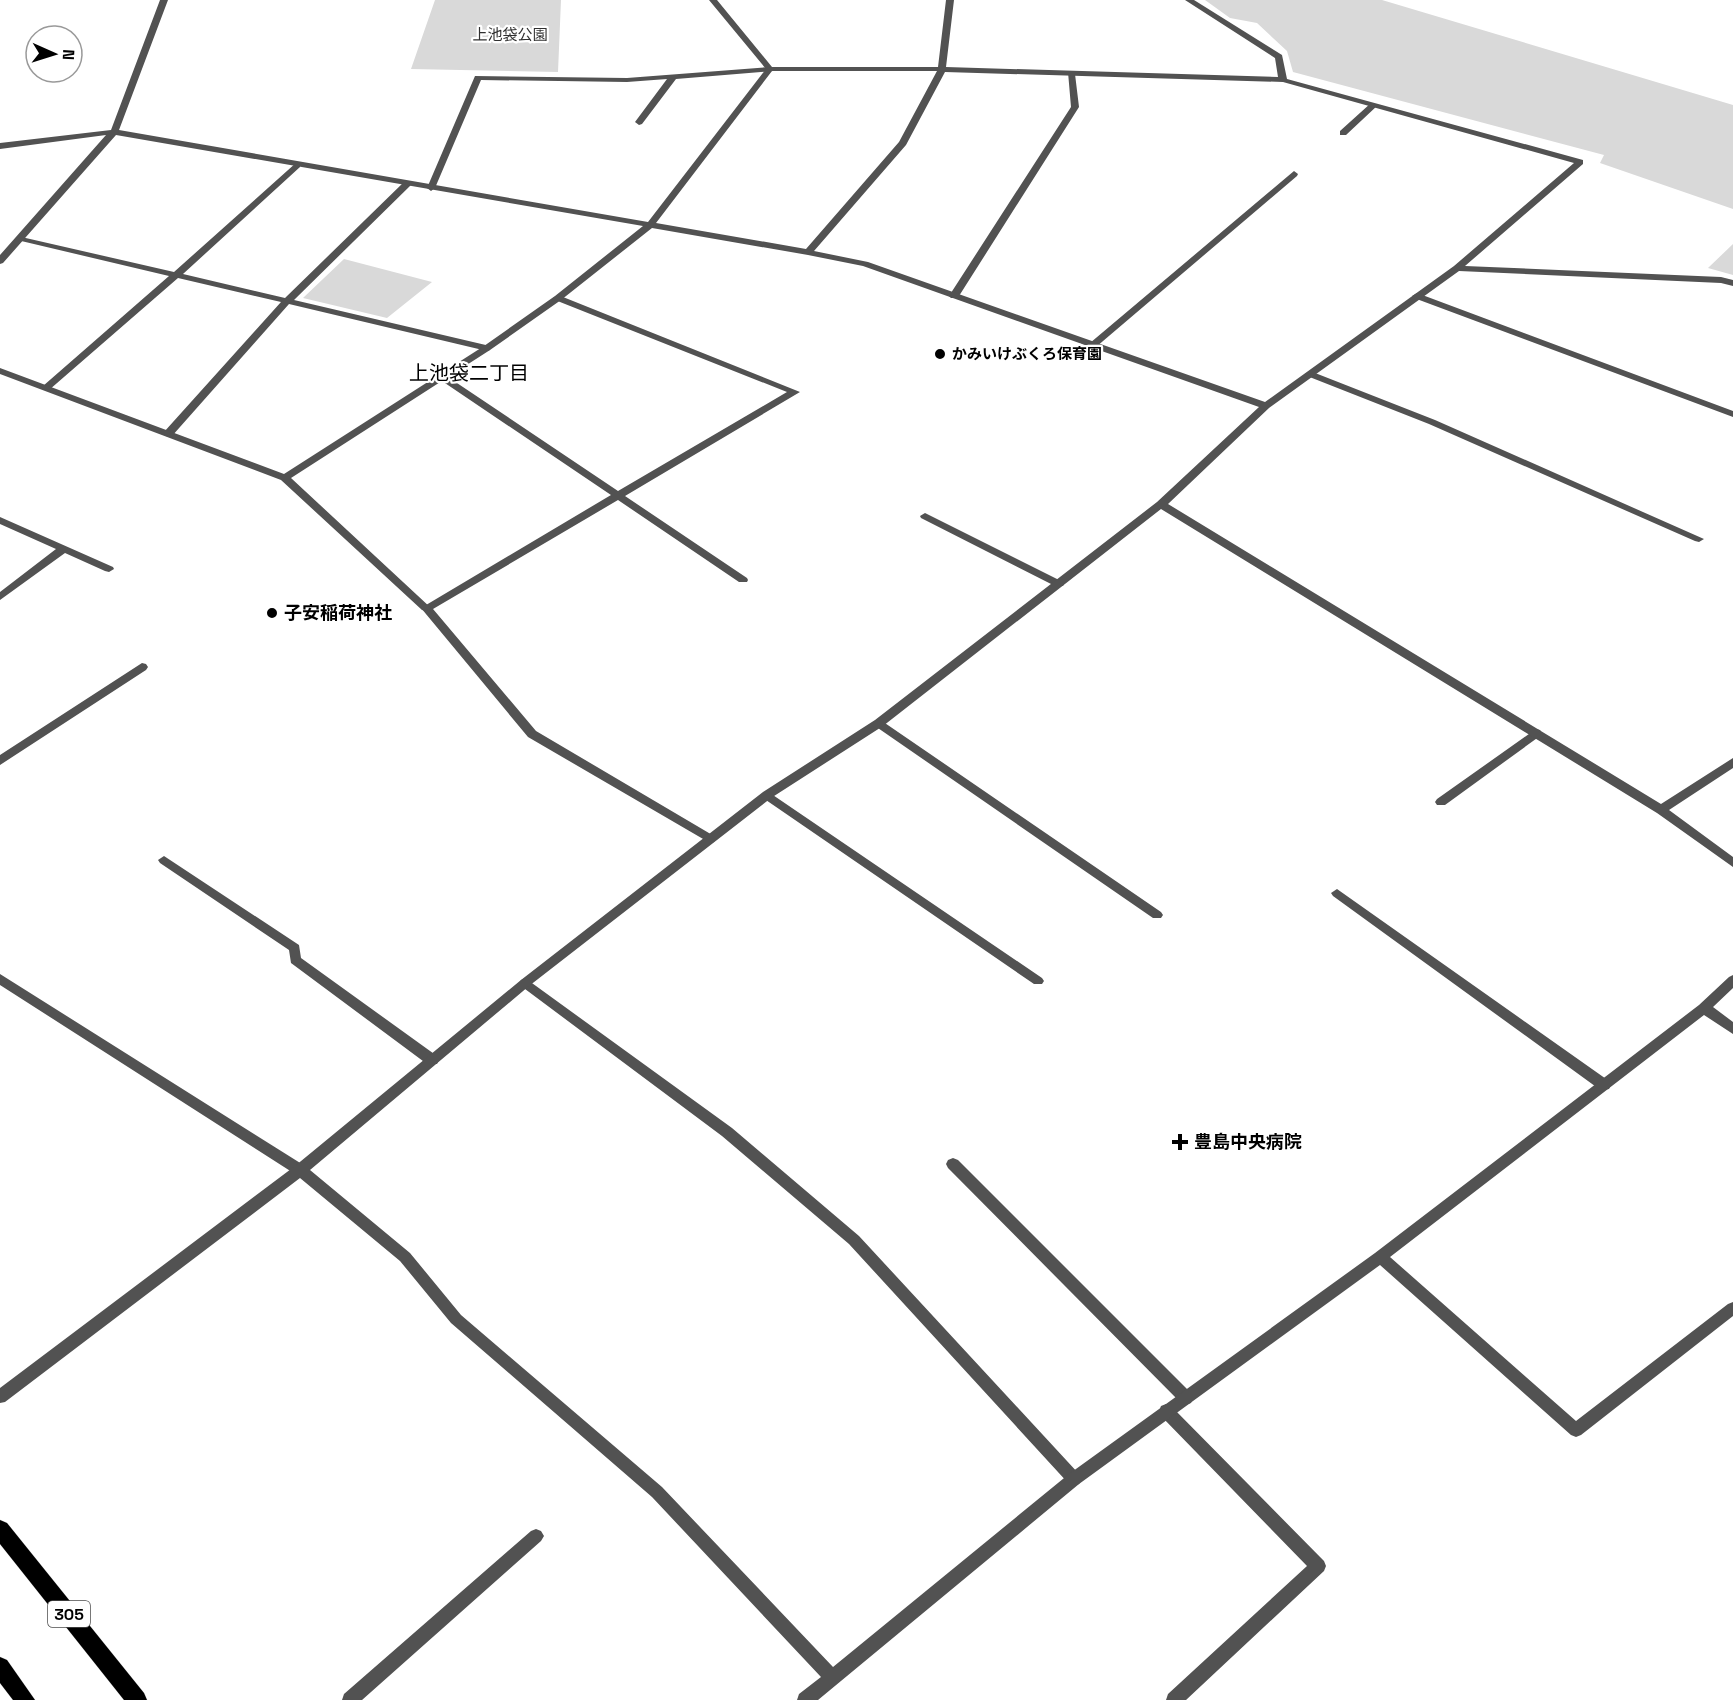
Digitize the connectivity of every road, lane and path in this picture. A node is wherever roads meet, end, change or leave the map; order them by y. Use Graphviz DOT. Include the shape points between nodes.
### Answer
graph roads {
  1 [pos="164,0"];
  2 [pos="713,0"];
  3 [pos="950,0"];
  4 [pos="1189,0"];
  5 [pos="770,69"];
  6 [pos="942,69"];
  7 [pos="1071,74"];
  8 [pos="673,76"];
  9 [pos="1282,80"];
  10 [pos="1374,105"];
  11 [pos="639,122"];
  12 [pos="114,132"];
  13 [pos="1343,133"];
  14 [pos="0,146"];
  15 [pos="297,165"];
  16 [pos="1294,174"];
  17 [pos="408,183"];
  18 [pos="431,188"];
  19 [pos="652,224"];
  20 [pos="20,238"];
  21 [pos="808,252"];
  22 [pos="0,261"];
  23 [pos="1457,268"];
  24 [pos="177,275"];
  25 [pos="1733,283"];
  26 [pos="954,296"];
  27 [pos="1417,296"];
  28 [pos="558,298"];
  29 [pos="287,301"];
  30 [pos="1093,345"];
  31 [pos="487,348"];
  32 [pos="0,371"];
  33 [pos="1310,374"];
  34 [pos="442,377"];
  35 [pos="46,388"];
  36 [pos="1266,406"];
  37 [pos="1733,414"];
  38 [pos="168,434"];
  39 [pos="285,478"];
  40 [pos="619,495"];
  41 [pos="1161,504"];
  42 [pos="925,516"];
  43 [pos="0,520"];
  44 [pos="1699,539"];
  45 [pos="63,549"];
  46 [pos="109,569"];
  47 [pos="743,580"];
  48 [pos="1059,584"];
  49 [pos="0,597"];
  50 [pos="426,608"];
  51 [pos="142,667"];
  52 [pos="879,723"];
  53 [pos="1536,733"];
  54 [pos="0,761"];
  55 [pos="1733,762"];
  56 [pos="767,795"];
  57 [pos="1441,802"];
  58 [pos="1661,810"];
  59 [pos="710,839"];
  60 [pos="164,861"];
  61 [pos="1733,863"];
  62 [pos="1337,893"];
  63 [pos="1157,915"];
  64 [pos="0,978"];
  65 [pos="1733,980"];
  66 [pos="1038,981"];
  67 [pos="525,983"];
  68 [pos="1704,1008"];
  69 [pos="1733,1029"];
  70 [pos="432,1060"];
  71 [pos="1604,1085"];
  72 [pos="953,1164"];
  73 [pos="300,1170"];
  74 [pos="1380,1257"];
  75 [pos="1733,1308"];
  76 [pos="0,1397"];
  77 [pos="1186,1398"];
  78 [pos="1167,1412"];
  79 [pos="1074,1479"];
  80 [pos="0,1529"];
  81 [pos="536,1536"];
  82 [pos="2,1673"];
  83 [pos="832,1677"];
  84 [pos="25,1700"];
  85 [pos="137,1700"];
  86 [pos="350,1700"];
  87 [pos="805,1700"];
  88 [pos="1174,1700"];
  1 -- 12 [label="street"];
  2 -- 5 [label="street"];
  3 -- 6 [label="street"];
  4 -- 9 [label="street" via="1279,57"];
  5 -- 6 [label="street"];
  5 -- 8 [label="street"];
  5 -- 19 [label="street"];
  6 -- 7 [label="street"];
  6 -- 21 [label="street" via="903,143"];
  7 -- 9 [label="street"];
  7 -- 26 [label="street" via="1075,107"];
  8 -- 11 [label="street"];
  8 -- 18 [label="street" via="627,80 478,78"];
  9 -- 10 [label="street"];
  10 -- 13 [label="street"];
  10 -- 23 [label="street" via="1580,162"];
  12 -- 14 [label="street"];
  12 -- 15 [label="street"];
  12 -- 20 [label="street"];
  15 -- 17 [label="street"];
  15 -- 24 [label="street"];
  16 -- 30 [label="street"];
  17 -- 18 [label="street"];
  17 -- 29 [label="street"];
  18 -- 19 [label="street"];
  19 -- 21 [label="street"];
  19 -- 28 [label="street"];
  20 -- 22 [label="street"];
  20 -- 24 [label="street"];
  21 -- 26 [label="street" via="865,264"];
  23 -- 25 [label="street"];
  23 -- 27 [label="street"];
  24 -- 29 [label="street"];
  24 -- 35 [label="street"];
  26 -- 30 [label="street"];
  27 -- 33 [label="street"];
  27 -- 37 [label="street"];
  28 -- 31 [label="street"];
  28 -- 40 [label="street" via="795,392"];
  29 -- 31 [label="street"];
  29 -- 38 [label="street"];
  30 -- 36 [label="street"];
  31 -- 34 [label="street"];
  32 -- 35 [label="street"];
  33 -- 36 [label="street"];
  33 -- 44 [label="street" via="1432,422"];
  34 -- 39 [label="street"];
  34 -- 40 [label="street"];
  35 -- 38 [label="street"];
  36 -- 41 [label="street"];
  38 -- 39 [label="street"];
  39 -- 50 [label="street"];
  40 -- 47 [label="street"];
  40 -- 50 [label="street"];
  41 -- 48 [label="street"];
  41 -- 53 [label="street"];
  42 -- 48 [label="street"];
  43 -- 45 [label="street"];
  45 -- 46 [label="street"];
  45 -- 49 [label="street"];
  48 -- 52 [label="street"];
  50 -- 59 [label="street" via="532,734"];
  51 -- 54 [label="street"];
  52 -- 56 [label="street"];
  52 -- 63 [label="street"];
  53 -- 57 [label="street"];
  53 -- 58 [label="street"];
  55 -- 58 [label="street"];
  56 -- 59 [label="street"];
  56 -- 66 [label="street"];
  58 -- 61 [label="street"];
  59 -- 67 [label="street"];
  60 -- 70 [label="street" via="295,948 295,960"];
  62 -- 71 [label="street"];
  64 -- 73 [label="street"];
  65 -- 68 [label="street"];
  67 -- 70 [label="street"];
  67 -- 79 [label="street" via="727,1132 854,1240"];
  68 -- 69 [label="street"];
  68 -- 71 [label="street"];
  70 -- 73 [label="street"];
  71 -- 74 [label="street"];
  72 -- 77 [label="street"];
  73 -- 76 [label="street"];
  73 -- 83 [label="street" via="405,1257 456,1319 657,1492"];
  74 -- 75 [label="street" via="1576,1430"];
  74 -- 77 [label="street"];
  77 -- 78 [label="street"];
  78 -- 79 [label="street"];
  78 -- 88 [label="street" via="1318,1566"];
  79 -- 83 [label="street"];
  80 -- 85 [label="main road, 305"];
  81 -- 86 [label="street"];
  82 -- 84 [label="main road"];
  83 -- 87 [label="street"];
}
